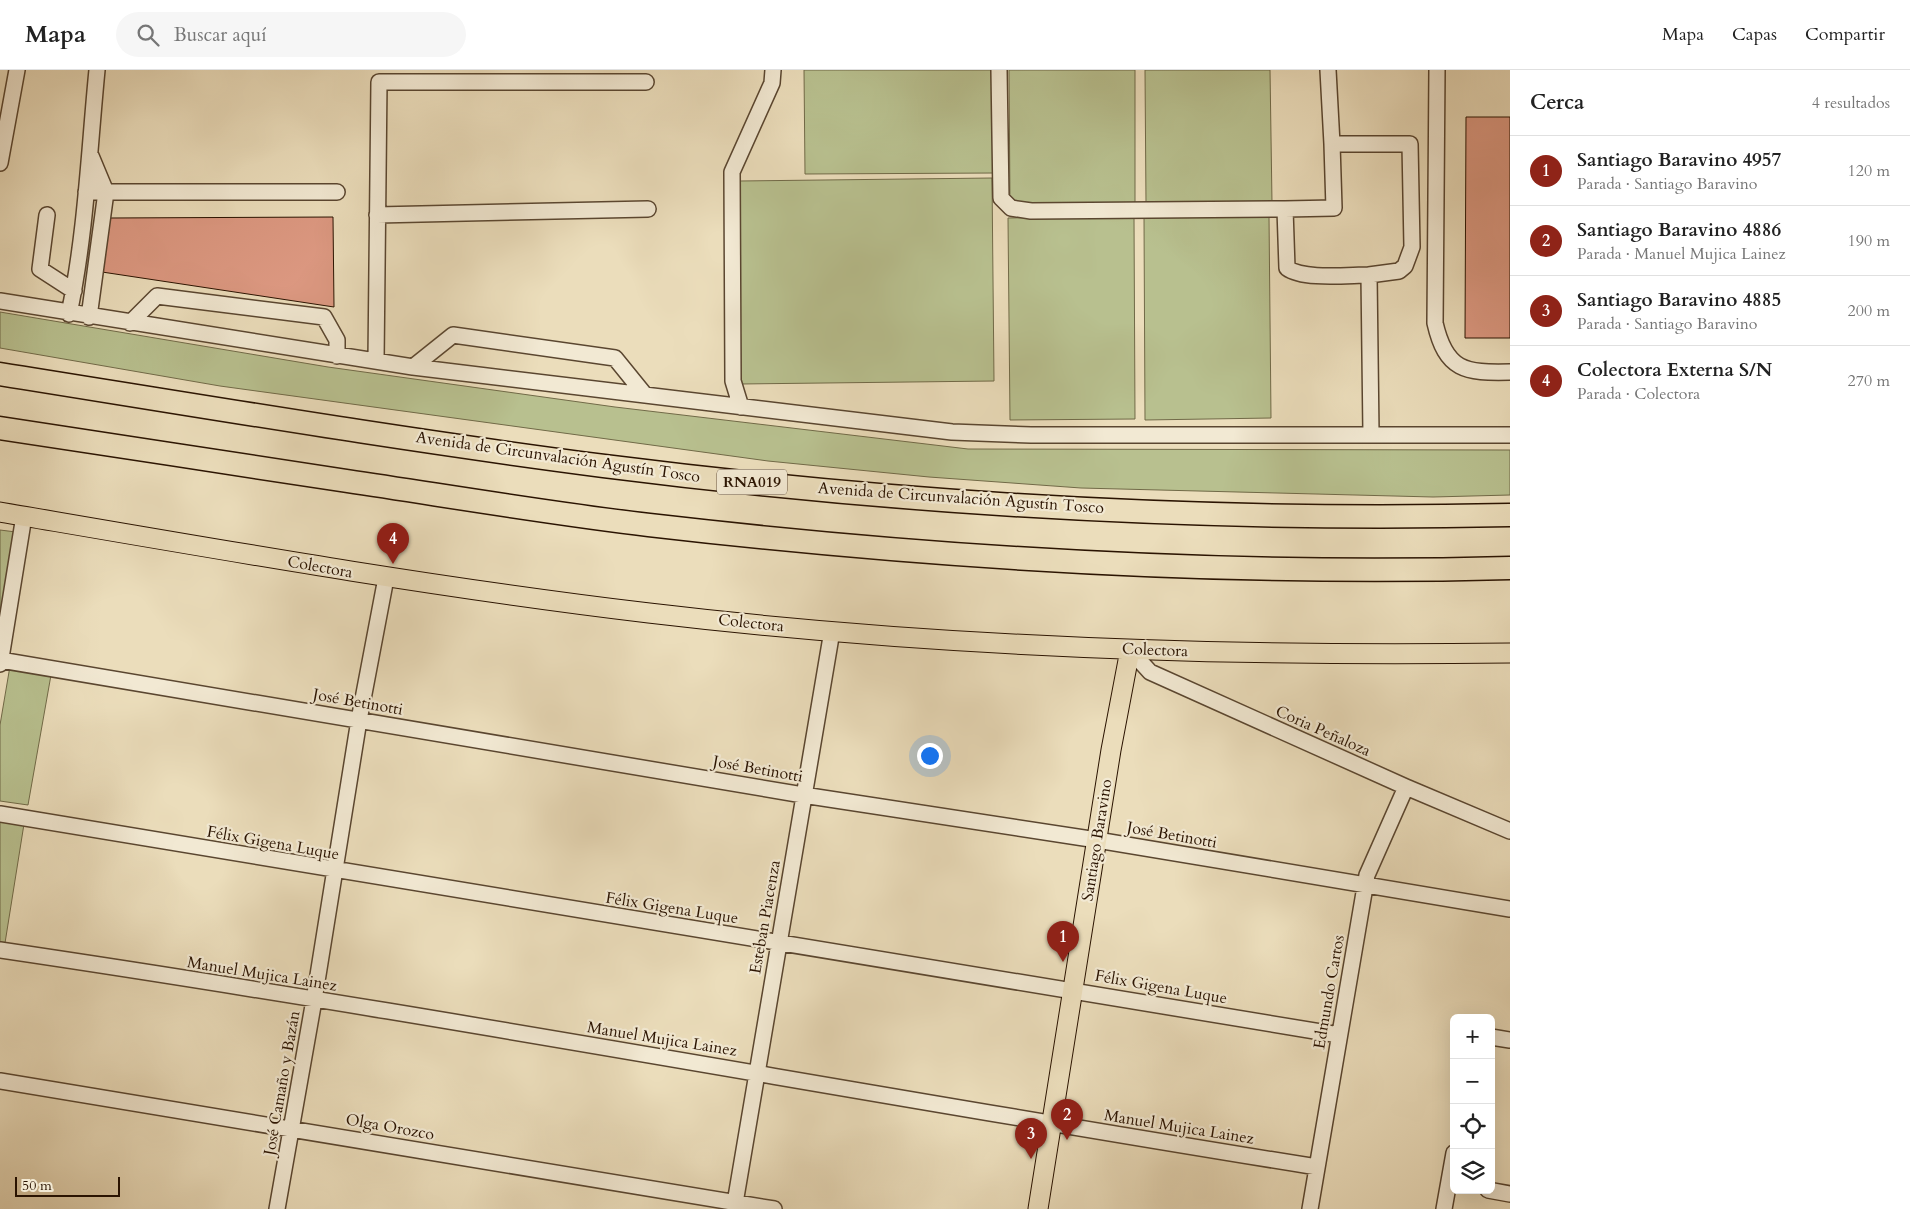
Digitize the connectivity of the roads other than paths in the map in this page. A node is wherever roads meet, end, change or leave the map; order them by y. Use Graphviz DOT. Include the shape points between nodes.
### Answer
graph roads {
  1 [pos="17,70"];
  2 [pos="97,70"];
  3 [pos="773,70"];
  4 [pos="999,70"];
  5 [pos="1328,70"];
  6 [pos="1437,70"];
  7 [pos="646,82"];
  8 [pos="1332,144"];
  9 [pos="91,156"];
  10 [pos="0,163"];
  11 [pos="86,192"];
  12 [pos="106,192"];
  13 [pos="337,192"];
  14 [pos="648,209"];
  15 [pos="1285,209"];
  16 [pos="47,215"];
  17 [pos="377,215"];
  18 [pos="1369,275"];
  19 [pos="74,291"];
  20 [pos="0,302"];
  21 [pos="69,314"];
  22 [pos="89,317"];
  23 [pos="130,323"];
  24 [pos="338,356"];
  25 [pos="376,362"];
  26 [pos="413,367"];
  27 [pos="1510,372"];
  28 [pos="0,374"];
  29 [pos="644,395"];
  30 [pos="741,407"];
  31 [pos="0,428"];
  32 [pos="1371,434"];
  33 [pos="1510,435"];
  34 [pos="0,512"];
  35 [pos="1510,515"];
  36 [pos="24,516"];
  37 [pos="1510,568"];
  38 [pos="386,578"];
  39 [pos="832,631"];
  40 [pos="1130,650"];
  41 [pos="1510,653"];
  42 [pos="0,661"];
  43 [pos="359,720"];
  44 [pos="1406,787"];
  45 [pos="803,795"];
  46 [pos="0,814"];
  47 [pos="1510,831"];
  48 [pos="1096,840"];
  49 [pos="334,871"];
  50 [pos="1365,886"];
  51 [pos="1510,909"];
  52 [pos="778,943"];
  53 [pos="0,950"];
  54 [pos="1073,990"];
  55 [pos="314,1000"];
  56 [pos="1339,1035"];
  57 [pos="1495,1038"];
  58 [pos="1510,1040"];
  59 [pos="756,1073"];
  60 [pos="0,1081"];
  61 [pos="1051,1124"];
  62 [pos="291,1128"];
  63 [pos="1317,1167"];
  64 [pos="1450,1188"];
  65 [pos="1495,1191"];
  66 [pos="1510,1194"];
  67 [pos="734,1206"];
  68 [pos="277,1209"];
  69 [pos="774,1209"];
  70 [pos="1038,1209"];
  71 [pos="1310,1209"];
  72 [pos="1444,1209"];
  1 -- 10 [label="street"];
  2 -- 9 [label="street"];
  3 -- 30 [label="street" via="772,83 732,172 733,381"];
  4 -- 15 [label="street" via="1001,198 1011,208 1032,211"];
  5 -- 8 [label="street"];
  6 -- 27 [label="street" via="1435,324 1439,343 1458,367 1480,373"];
  7 -- 17 [label="street" via="378,82"];
  8 -- 15 [label="street" via="1334,208"];
  8 -- 18 [label="street" via="1410,144 1412,247 1405,266 1399,272"];
  9 -- 11 [label="street"];
  9 -- 12 [label="street"];
  11 -- 12 [label="street"];
  11 -- 19 [label="street"];
  12 -- 13 [label="street"];
  12 -- 22 [label="street"];
  14 -- 17 [label="street"];
  15 -- 18 [label="street" via="1286,268 1309,274"];
  16 -- 19 [label="street" via="40,269"];
  17 -- 25 [label="street"];
  18 -- 32 [label="street"];
  19 -- 21 [label="street"];
  20 -- 21 [label="street"];
  21 -- 22 [label="street"];
  22 -- 23 [label="street"];
  23 -- 24 [label="street"];
  23 -- 24 [label="street" via="157,296 324,317 338,340"];
  24 -- 25 [label="street"];
  25 -- 26 [label="street"];
  26 -- 29 [label="street"];
  26 -- 29 [label="street" via="453,335 614,358"];
  28 -- 35 [label="highway, Avenida de Circunvalación Agustín Tosco / RNA019" via="534,456 787,486 1136,510 1339,516"];
  29 -- 30 [label="street"];
  30 -- 32 [label="street" via="910,428 993,434"];
  31 -- 37 [label="highway" via="545,511 800,540 949,553 1163,565 1378,570"];
  32 -- 33 [label="street"];
  34 -- 36 [label="main road, Colectora"];
  36 -- 38 [label="main road, Colectora"];
  36 -- 42 [label="street"];
  38 -- 39 [label="main road, Colectora" via="642,612"];
  38 -- 43 [label="street, José Camaño y Bazán"];
  39 -- 40 [label="main road, Colectora"];
  39 -- 45 [label="street, Esteban Piacenza"];
  40 -- 41 [label="main road, Colectora" via="1283,654"];
  40 -- 44 [label="street, Coria Peñaloza" via="1150,672"];
  40 -- 48 [label="main road, Santiago Baravino"];
  42 -- 43 [label="street, José Betinotti"];
  43 -- 45 [label="street, José Betinotti"];
  43 -- 49 [label="street, José Camaño y Bazán"];
  44 -- 47 [label="street, Coria Peñaloza"];
  44 -- 50 [label="street, Edmundo Cartos" via="1370,864"];
  45 -- 48 [label="street, José Betinotti"];
  45 -- 52 [label="street, Esteban Piacenza"];
  46 -- 49 [label="street, Félix Gigena Luque"];
  48 -- 50 [label="street, José Betinotti"];
  48 -- 54 [label="main road, Santiago Baravino"];
  49 -- 52 [label="street, Félix Gigena Luque"];
  49 -- 55 [label="street, José Camaño y Bazán"];
  50 -- 51 [label="street, José Betinotti"];
  50 -- 56 [label="street, Edmundo Cartos"];
  52 -- 54 [label="street, Félix Gigena Luque"];
  52 -- 59 [label="street, Esteban Piacenza"];
  53 -- 55 [label="street, Manuel Mujica Lainez"];
  54 -- 56 [label="street, Félix Gigena Luque"];
  54 -- 61 [label="main road, Santiago Baravino"];
  55 -- 59 [label="street, Manuel Mujica Lainez"];
  55 -- 62 [label="street, José Camaño y Bazán"];
  56 -- 63 [label="street, Edmundo Cartos"];
  57 -- 58 [label="street"];
  59 -- 61 [label="street, Manuel Mujica Lainez"];
  59 -- 67 [label="street, Esteban Piacenza"];
  60 -- 62 [label="street, Olga Orozco"];
  61 -- 63 [label="street, Manuel Mujica Lainez"];
  61 -- 70 [label="main road, Santiago Baravino"];
  62 -- 67 [label="street, Olga Orozco"];
  62 -- 68 [label="street, José Camaño y Bazán"];
  63 -- 71 [label="street, Edmundo Cartos"];
  64 -- 72 [label="street"];
  65 -- 66 [label="street"];
  67 -- 69 [label="street, Olga Orozco"];
}
